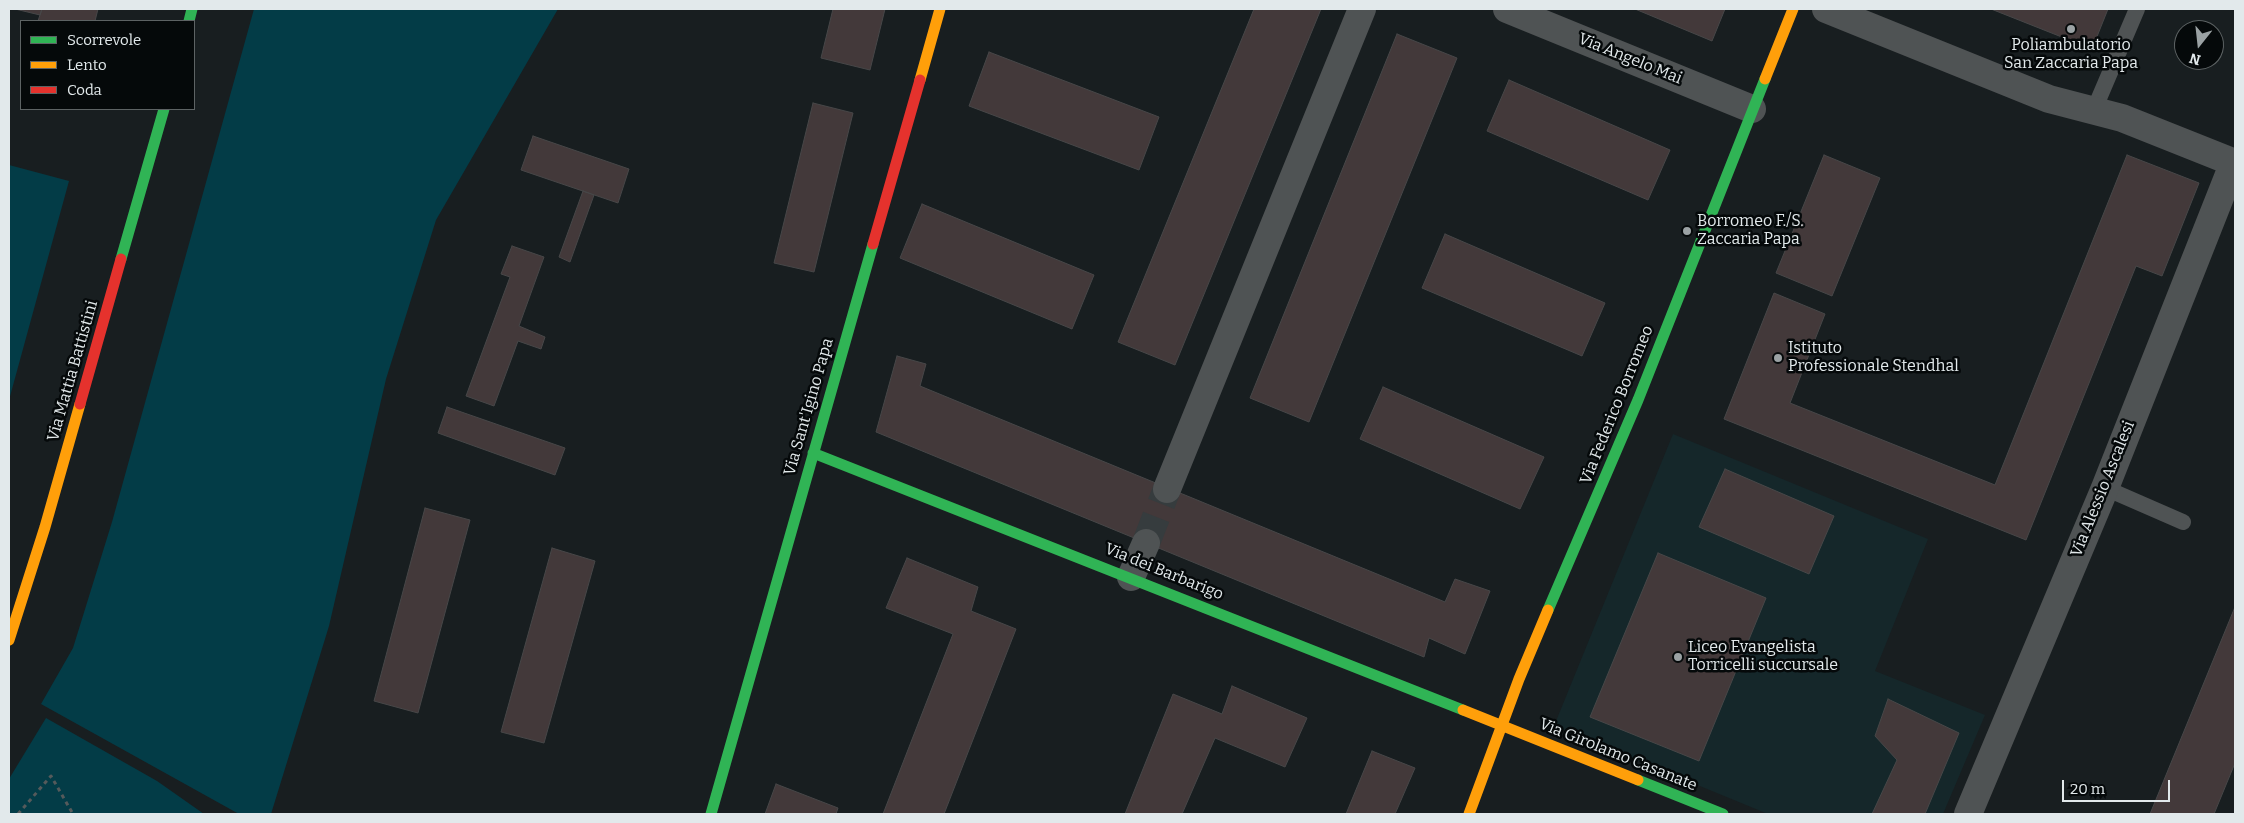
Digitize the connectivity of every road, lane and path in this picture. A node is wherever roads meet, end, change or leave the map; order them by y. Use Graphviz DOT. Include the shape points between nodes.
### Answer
graph roads {
  1 [pos="940,9"];
  2 [pos="1362,9"];
  3 [pos="1507,9"];
  4 [pos="1794,9"];
  5 [pos="1826,9"];
  6 [pos="2137,9"];
  7 [pos="1752,109"];
  8 [pos="164,110"];
  9 [pos="2094,110"];
  10 [pos="2234,162"];
  11 [pos="813,453"];
  12 [pos="2105,488"];
  13 [pos="1167,489"];
  14 [pos="2183,522"];
  15 [pos="1146,543"];
  16 [pos="1131,577"];
  17 [pos="9,640"];
  18 [pos="1501,726"];
  19 [pos="18,814"];
  20 [pos="73,814"];
  21 [pos="711,814"];
  22 [pos="1469,814"];
  23 [pos="1723,814"];
  24 [pos="1968,814"];
  1 -- 11 [label="street, Via Sant'Igino Papa"];
  2 -- 13 [label="street"];
  3 -- 7 [label="street, Via Angelo Mai"];
  4 -- 7 [label="street, Via Federico Borromeo"];
  5 -- 9 [label="street" via="2049,99"];
  6 -- 9 [label="lane"];
  7 -- 18 [label="street, Via Federico Borromeo" via="1638,400"];
  8 -- 17 [label="street, Via Mattia Battistini" via="45,527"];
  9 -- 10 [label="street"];
  10 -- 12 [label="street, Via Alessio Ascalesi"];
  11 -- 16 [label="street, Via dei Barbarigo"];
  11 -- 21 [label="street, Via Sant'Igino Papa"];
  12 -- 14 [label="lane"];
  12 -- 24 [label="street, Via Alessio Ascalesi"];
  15 -- 16 [label="street"];
  16 -- 18 [label="street, Via dei Barbarigo"];
  18 -- 22 [label="street, Via Federico Borromeo"];
  18 -- 23 [label="street, Via Girolamo Casanate"];
  19 -- 20 [label="path" via="51,776"];
}
